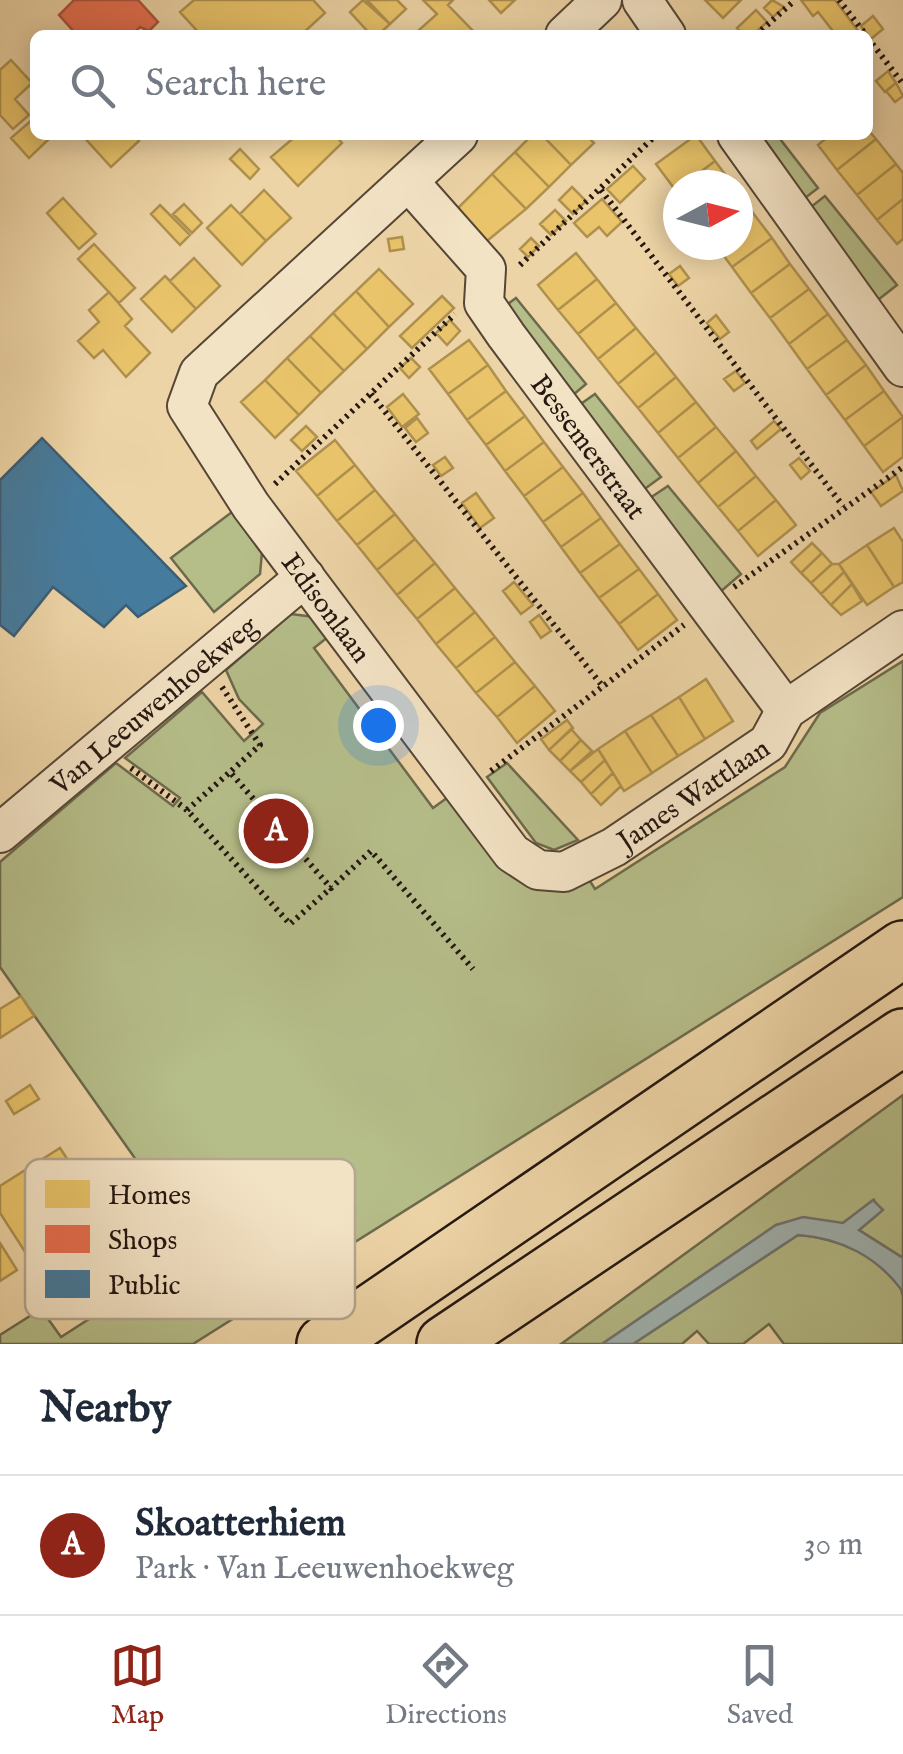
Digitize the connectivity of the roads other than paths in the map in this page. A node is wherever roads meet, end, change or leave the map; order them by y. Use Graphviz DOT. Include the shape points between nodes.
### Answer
graph roads {
  1 [pos="602,0"];
  2 [pos="642,0"];
  3 [pos="570,30"];
  4 [pos="663,30"];
  5 [pos="453,140"];
  6 [pos="741,140"];
  7 [pos="408,182"];
  8 [pos="903,367"];
  9 [pos="305,577"];
  10 [pos="903,630"];
  11 [pos="786,710"];
  12 [pos="0,832"];
  13 [pos="512,854"];
  14 [pos="903,948"];
  15 [pos="903,1036"];
  16 [pos="325,1344"];
  17 [pos="446,1344"];
  1 -- 3 [label="street"];
  2 -- 4 [label="street"];
  5 -- 7 [label="street"];
  6 -- 8 [label="street"];
  7 -- 9 [label="street, Edisonlaan" via="198,373 187,406"];
  7 -- 11 [label="street, Bessemerstraat" via="486,269 484,303"];
  9 -- 12 [label="street, Van Leeuwenhoekweg"];
  9 -- 13 [label="street, Edisonlaan"];
  10 -- 11 [label="street, James Wattlaan"];
  11 -- 13 [label="street, James Wattlaan" via="768,743 579,867 549,872"];
  14 -- 16 [label="highway"];
  15 -- 17 [label="highway"];
}
